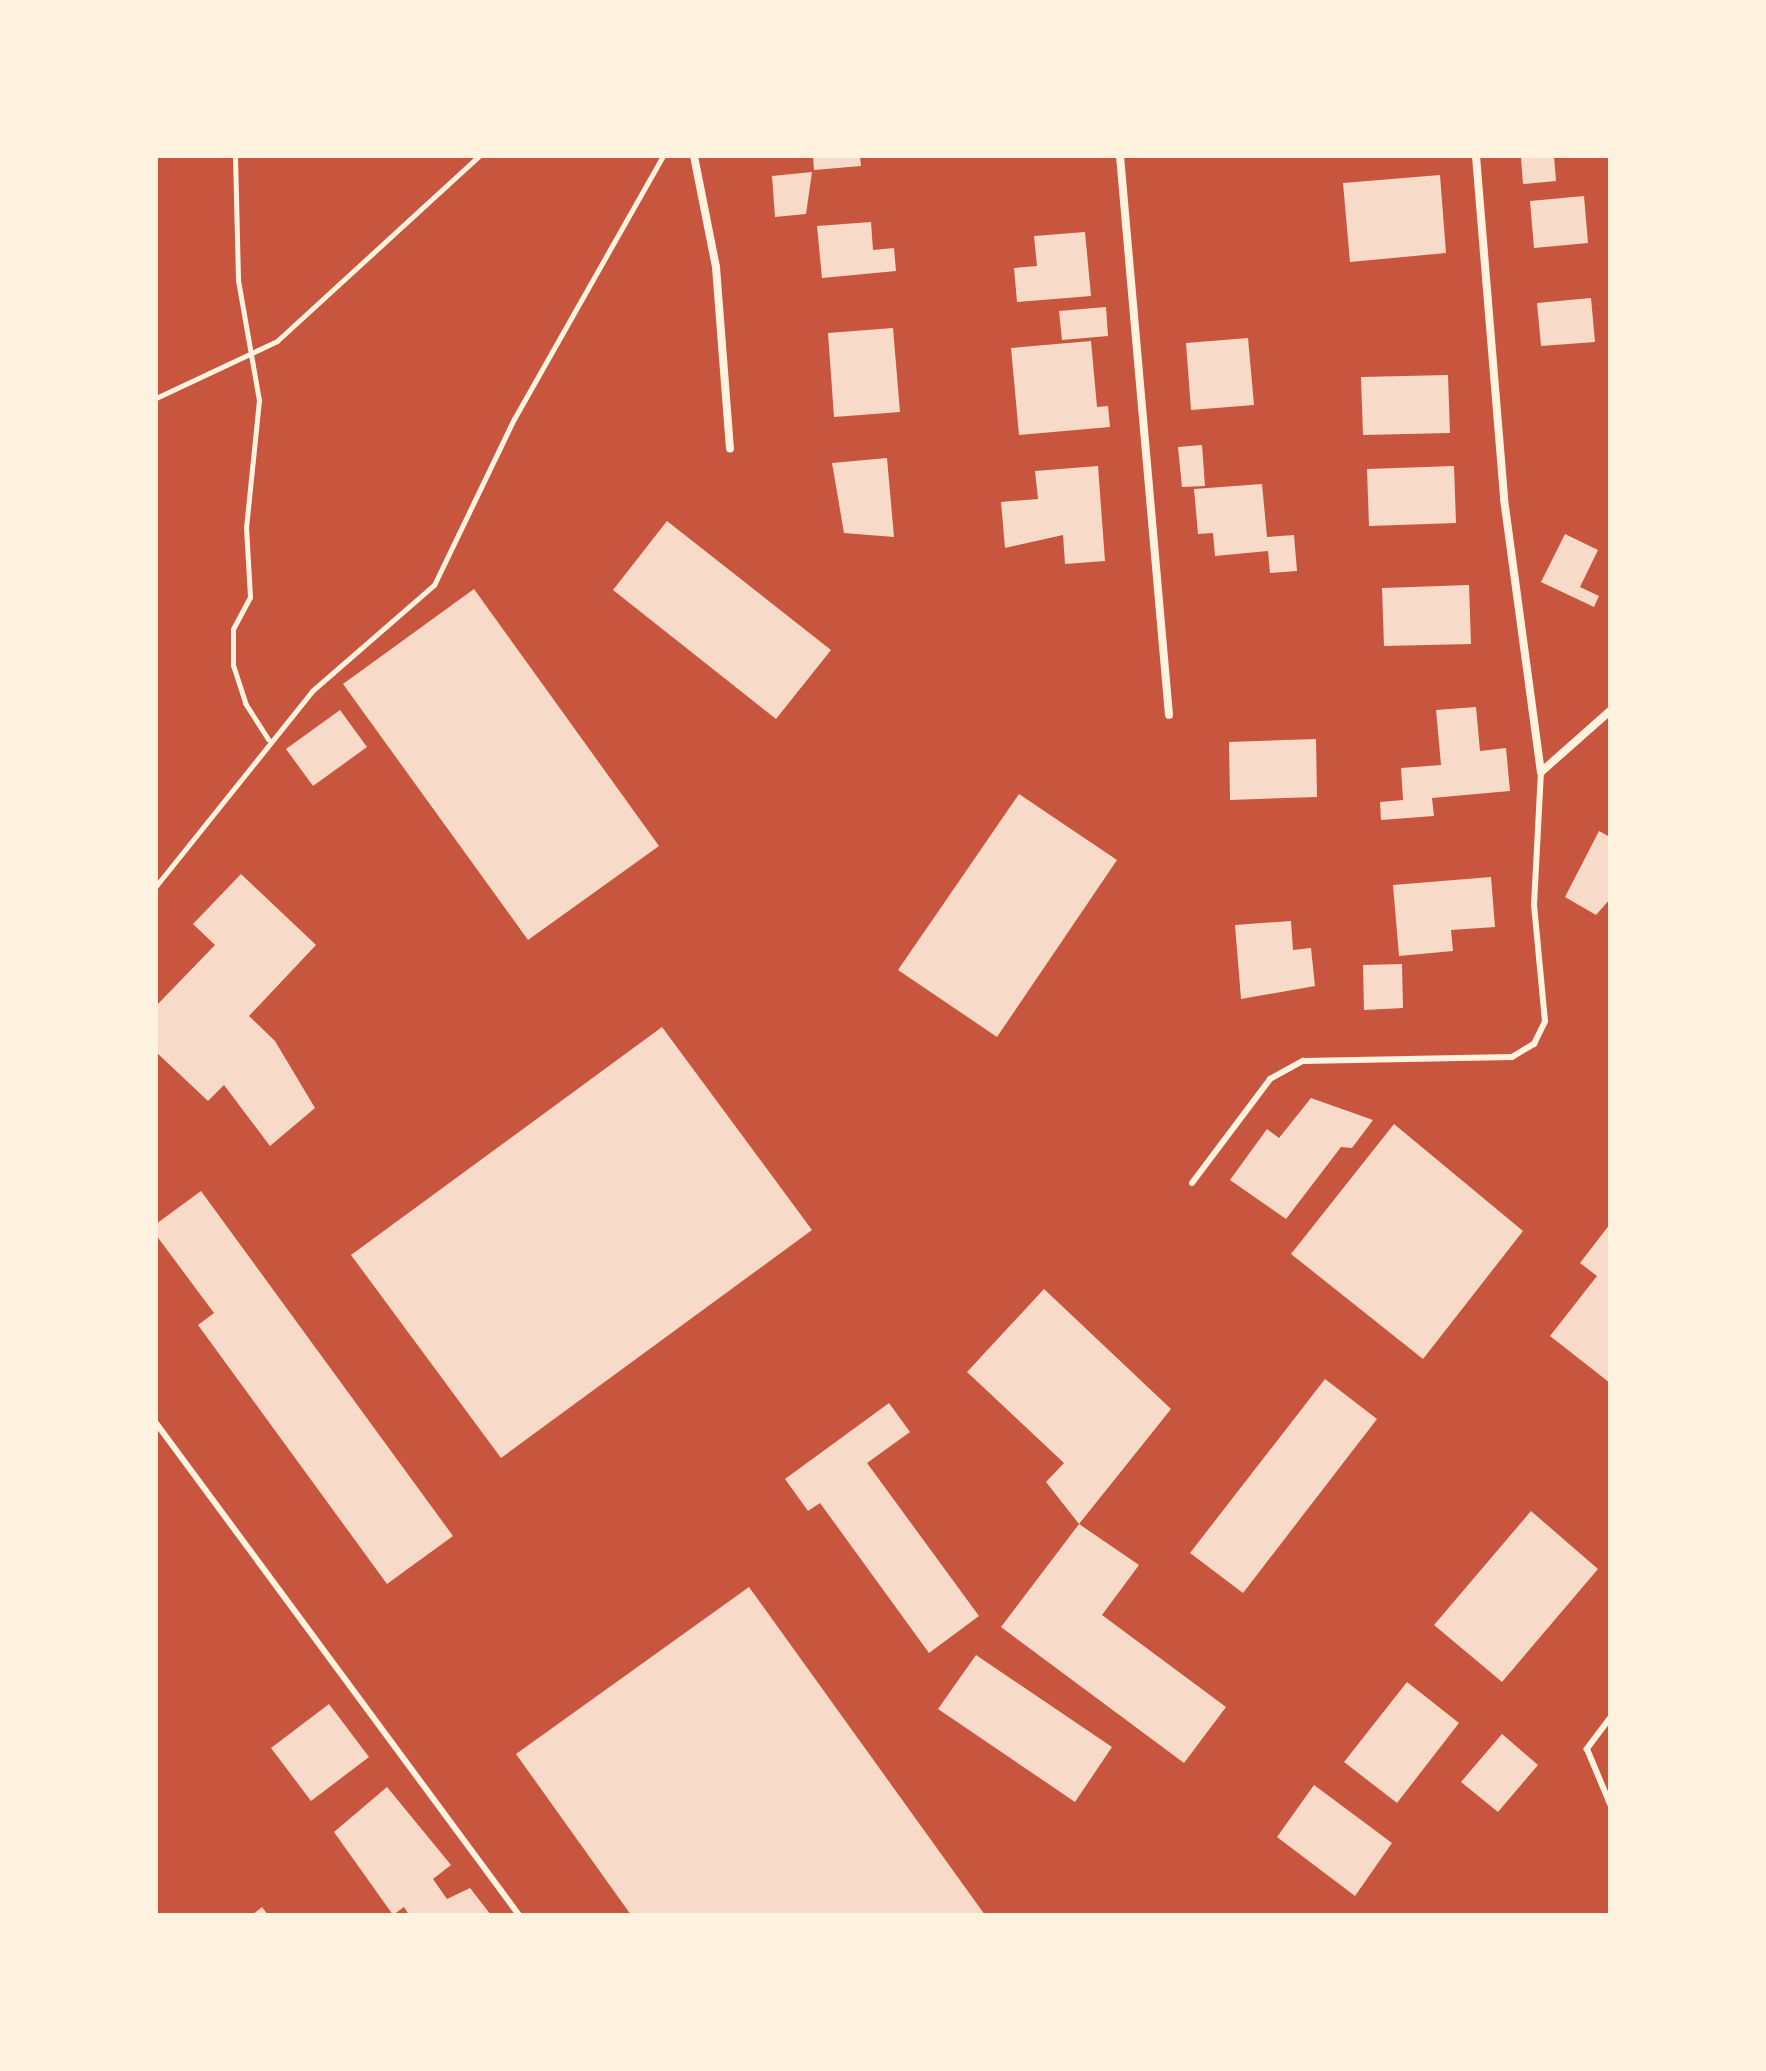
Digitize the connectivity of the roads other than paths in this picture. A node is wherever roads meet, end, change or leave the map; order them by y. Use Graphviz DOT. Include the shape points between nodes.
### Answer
graph roads {
  1 [pos="694,156"];
  2 [pos="1120,156"];
  3 [pos="1476,156"];
  4 [pos="730,448"];
  5 [pos="1610,711"];
  6 [pos="1169,715"];
  7 [pos="1541,772"];
  8 [pos="1192,1183"];
  9 [pos="156,1423"];
  10 [pos="1610,1718"];
  11 [pos="1610,1804"];
  12 [pos="519,1915"];
  1 -- 4 [label="street" via="716,267"];
  2 -- 6 [label="street"];
  3 -- 7 [label="street" via="1504,499"];
  5 -- 7 [label="street"];
  7 -- 8 [label="lane" via="1534,905 1545,1021 1534,1044 1512,1057 1303,1061 1270,1079"];
  9 -- 12 [label="lane"];
  10 -- 11 [label="lane" via="1587,1749"];
}
